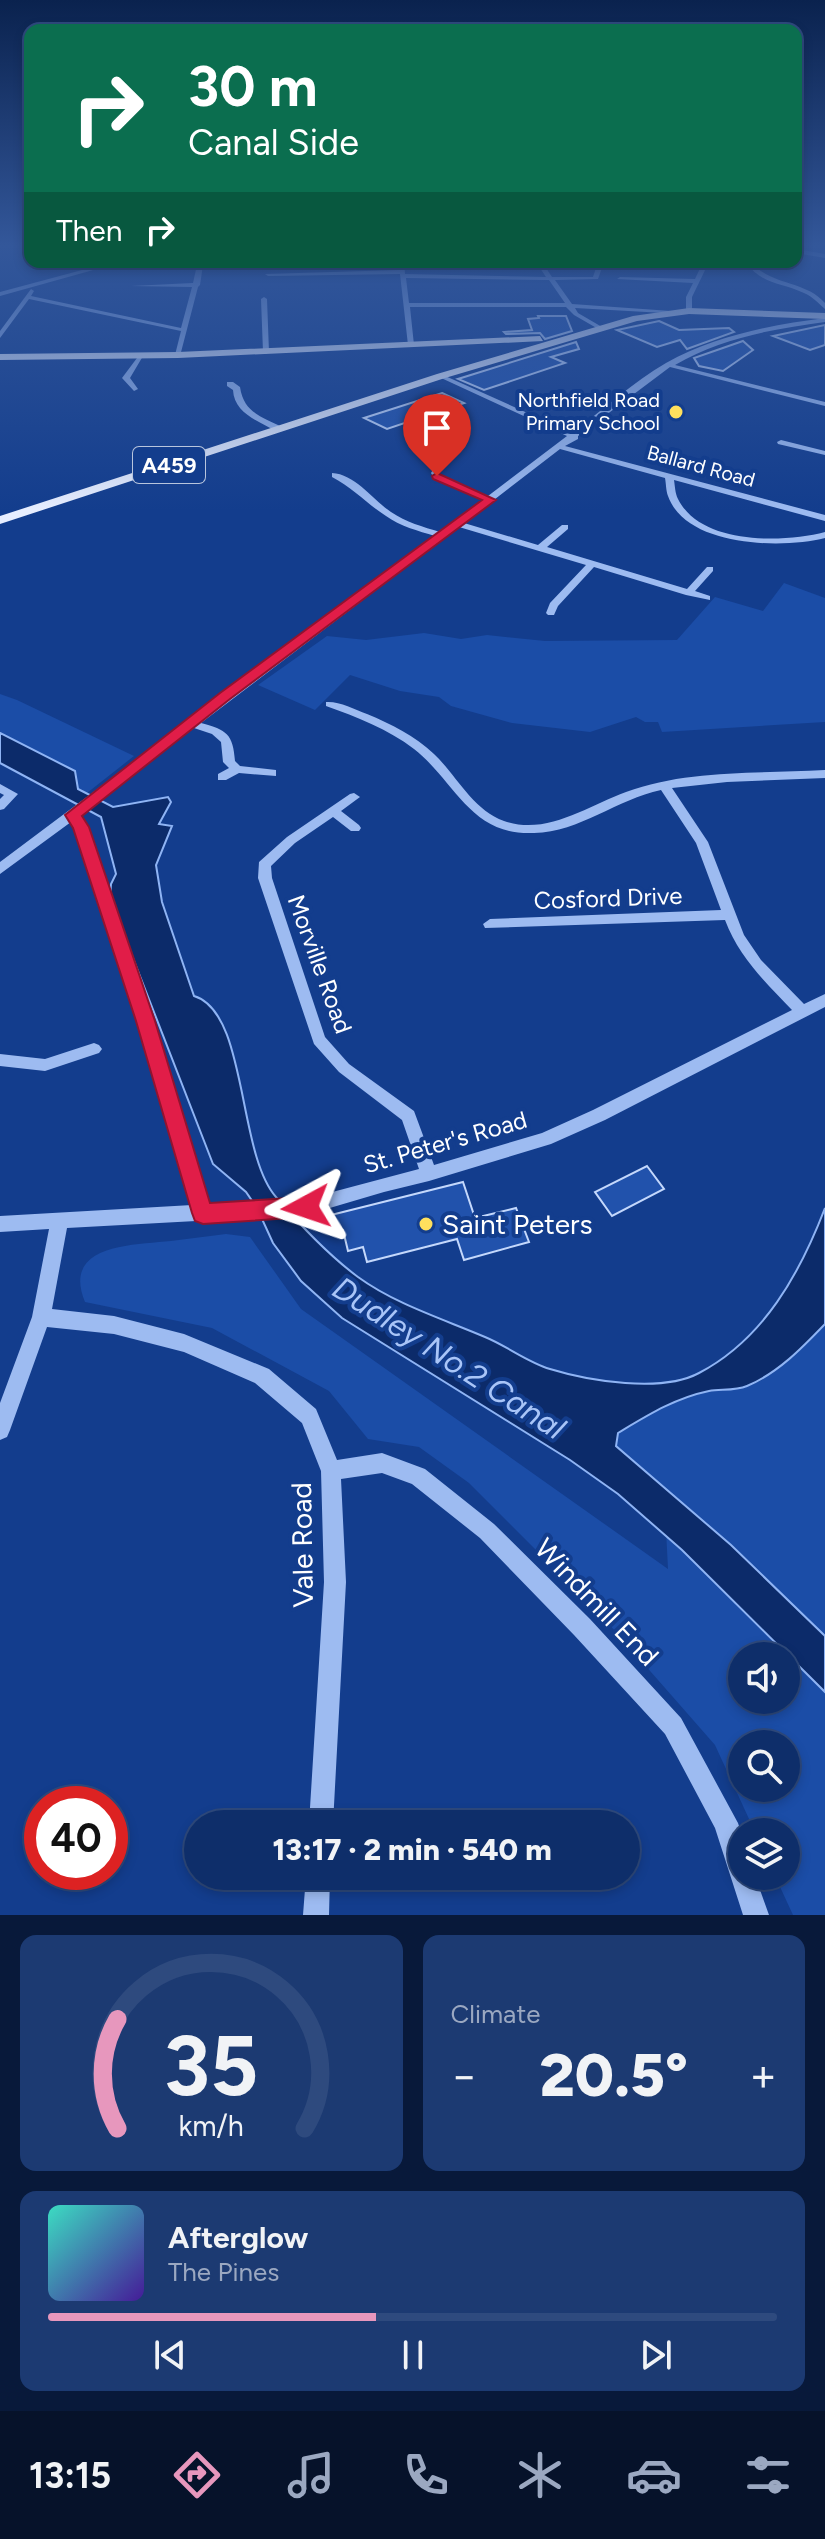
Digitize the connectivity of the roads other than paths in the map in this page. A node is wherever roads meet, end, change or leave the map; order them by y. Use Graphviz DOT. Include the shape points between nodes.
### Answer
graph roads {
  1 [pos="183,332"];
  2 [pos="265,332"];
  3 [pos="410,332"];
  4 [pos="585,332"];
  5 [pos="750,332"];
  6 [pos="554,341"];
  7 [pos="411,345"];
  8 [pos="266,352"];
  9 [pos="178,355"];
  10 [pos="140,356"];
  11 [pos="0,357"];
  12 [pos="668,365"];
  13 [pos="441,376"];
  14 [pos="230,384"];
  15 [pos="134,389"];
  16 [pos="825,404"];
  17 [pos="279,429"];
  18 [pos="575,437"];
  19 [pos="781,442"];
  20 [pos="560,447"];
  21 [pos="825,453"];
  22 [pos="437,470"];
  23 [pos="335,475"];
  24 [pos="669,476"];
  25 [pos="490,500"];
  26 [pos="825,518"];
  27 [pos="0,520"];
  28 [pos="456,523"];
  29 [pos="565,527"];
  30 [pos="441,535"];
  31 [pos="825,535"];
  32 [pos="540,548"];
  33 [pos="592,564"];
  34 [pos="710,569"];
  35 [pos="689,593"];
  36 [pos="707,598"];
  37 [pos="551,613"];
  38 [pos="330,704"];
  39 [pos="191,723"];
  40 [pos="237,769"];
  41 [pos="272,773"];
  42 [pos="825,774"];
  43 [pos="222,777"];
  44 [pos="664,785"];
  45 [pos="0,788"];
  46 [pos="354,797"];
  47 [pos="0,806"];
  48 [pos="333,811"];
  49 [pos="73,815"];
  50 [pos="355,828"];
  51 [pos="0,869"];
  52 [pos="728,915"];
  53 [pos="490,924"];
  54 [pos="825,1000"];
  55 [pos="803,1012"];
  56 [pos="94,1049"];
  57 [pos="0,1060"];
  58 [pos="429,1174"];
  59 [pos="203,1213"];
  60 [pos="60,1219"];
  61 [pos="0,1224"];
  62 [pos="41,1317"];
  63 [pos="0,1430"];
  64 [pos="331,1471"];
  65 [pos="322,1810"];
  66 [pos="728,1829"];
  67 [pos="317,1890"];
  68 [pos="747,1890"];
  69 [pos="316,1915"];
  70 [pos="756,1915"];
  1 -- 9 [label="street"];
  2 -- 8 [label="street"];
  3 -- 7 [label="street"];
  4 -- 6 [label="main road, A459"];
  5 -- 12 [label="street" via="699,348"];
  6 -- 7 [label="main road"];
  6 -- 13 [label="main road, A459"];
  7 -- 8 [label="main road"];
  8 -- 9 [label="main road"];
  9 -- 10 [label="main road"];
  10 -- 11 [label="main road"];
  10 -- 15 [label="street" via="126,378"];
  12 -- 16 [label="street"];
  12 -- 18 [label="street"];
  13 -- 17 [label="main road, A459"];
  13 -- 18 [label="street"];
  14 -- 17 [label="street" via="241,405"];
  17 -- 27 [label="main road, A459"];
  18 -- 20 [label="street"];
  19 -- 21 [label="street"];
  20 -- 24 [label="street, Ballard Road"];
  20 -- 25 [label="street"];
  22 -- 25 [label="street" via="437,476"];
  23 -- 30 [label="street" via="358,485 409,526"];
  24 -- 26 [label="street, Ballard Road"];
  24 -- 31 [label="street" via="668,484 685,512 731,537 778,543"];
  25 -- 28 [label="street"];
  28 -- 30 [label="street"];
  28 -- 32 [label="street"];
  29 -- 32 [label="street"];
  30 -- 39 [label="street"];
  32 -- 33 [label="street"];
  33 -- 35 [label="street"];
  33 -- 37 [label="street"];
  34 -- 35 [label="street"];
  35 -- 36 [label="street"];
  38 -- 44 [label="street" via="405,738 430,756 481,814 515,828 560,827"];
  39 -- 40 [label="street" via="225,738 229,762"];
  39 -- 49 [label="street"];
  40 -- 41 [label="street"];
  40 -- 43 [label="street"];
  42 -- 44 [label="street"];
  44 -- 52 [label="street" via="702,842"];
  45 -- 47 [label="street" via="12,794"];
  46 -- 48 [label="street, Morville Road"];
  48 -- 50 [label="street"];
  48 -- 58 [label="street, Morville Road" via="275,852 264,865 265,878 319,1040 344,1068 408,1116"];
  49 -- 51 [label="street"];
  49 -- 59 [label="street" via="146,1021"];
  52 -- 53 [label="street, Cosford Drive"];
  52 -- 55 [label="street" via="756,964"];
  54 -- 55 [label="street, St. Peter's Road"];
  55 -- 58 [label="street, St. Peter's Road" via="545,1139"];
  56 -- 57 [label="street" via="45,1065"];
  58 -- 59 [label="street, St. Peter's Road" via="306,1207"];
  59 -- 60 [label="street, St. Peter's Road"];
  60 -- 61 [label="street, St. Peter's Road"];
  60 -- 62 [label="street"];
  62 -- 63 [label="street"];
  62 -- 64 [label="street, Vale Road" via="114,1325 184,1343 262,1376 309,1416"];
  64 -- 65 [label="street, Vale Road" via="335,1582"];
  64 -- 66 [label="street, Windmill End" via="382,1463 418,1476 487,1531 673,1726"];
  67 -- 69 [label="street"];
  68 -- 70 [label="street, Windmill End"];
}
